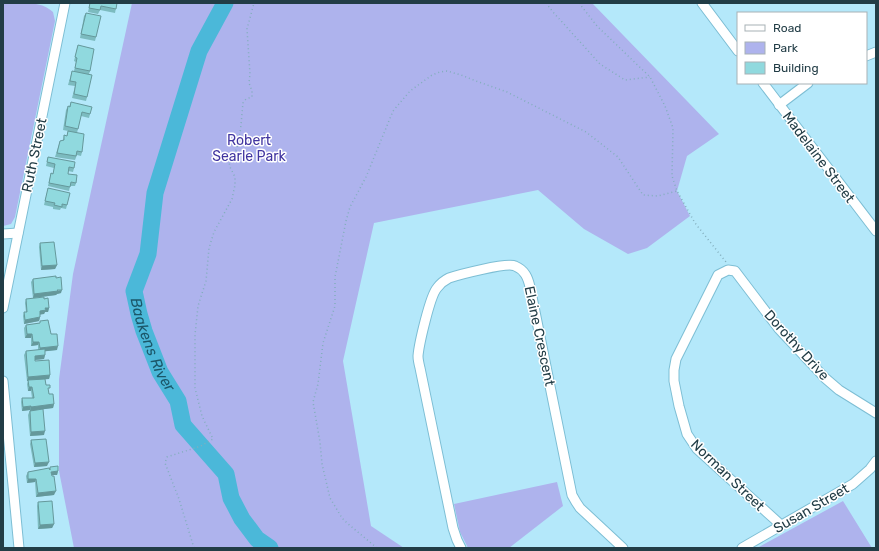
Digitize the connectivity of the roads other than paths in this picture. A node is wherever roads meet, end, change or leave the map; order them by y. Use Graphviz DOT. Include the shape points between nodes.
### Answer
graph roads {
  1 [pos="62,3"];
  2 [pos="702,3"];
  3 [pos="737,50"];
  4 [pos="763,84"];
  5 [pos="807,84"];
  6 [pos="779,105"];
  7 [pos="876,232"];
  8 [pos="18,233"];
  9 [pos="3,234"];
  10 [pos="730,270"];
  11 [pos="3,308"];
  12 [pos="3,380"];
  13 [pos="876,413"];
  14 [pos="876,461"];
  15 [pos="781,525"];
  16 [pos="19,548"];
  17 [pos="462,548"];
  18 [pos="623,548"];
  19 [pos="742,548"];
  1 -- 8 [label="street, Ruth Street"];
  2 -- 3 [label="street"];
  4 -- 6 [label="street, Madelaine Street"];
  5 -- 6 [label="street"];
  6 -- 7 [label="street, Madelaine Street"];
  8 -- 9 [label="street"];
  8 -- 11 [label="street, Ruth Street"];
  10 -- 13 [label="street, Dorothy Drive" via="742,279 779,329 826,378 839,390"];
  10 -- 15 [label="street, Norman Street" via="722,272 716,278 676,359 674,381 679,406 687,434 697,449"];
  12 -- 16 [label="street"];
  14 -- 15 [label="street, Susan Street" via="853,484"];
  15 -- 19 [label="street, Susan Street"];
  17 -- 18 [label="street, Elaine Crescent" via="453,528 418,356 430,303 441,284 449,278 514,265 522,269 530,287 572,495 580,508"];
}
